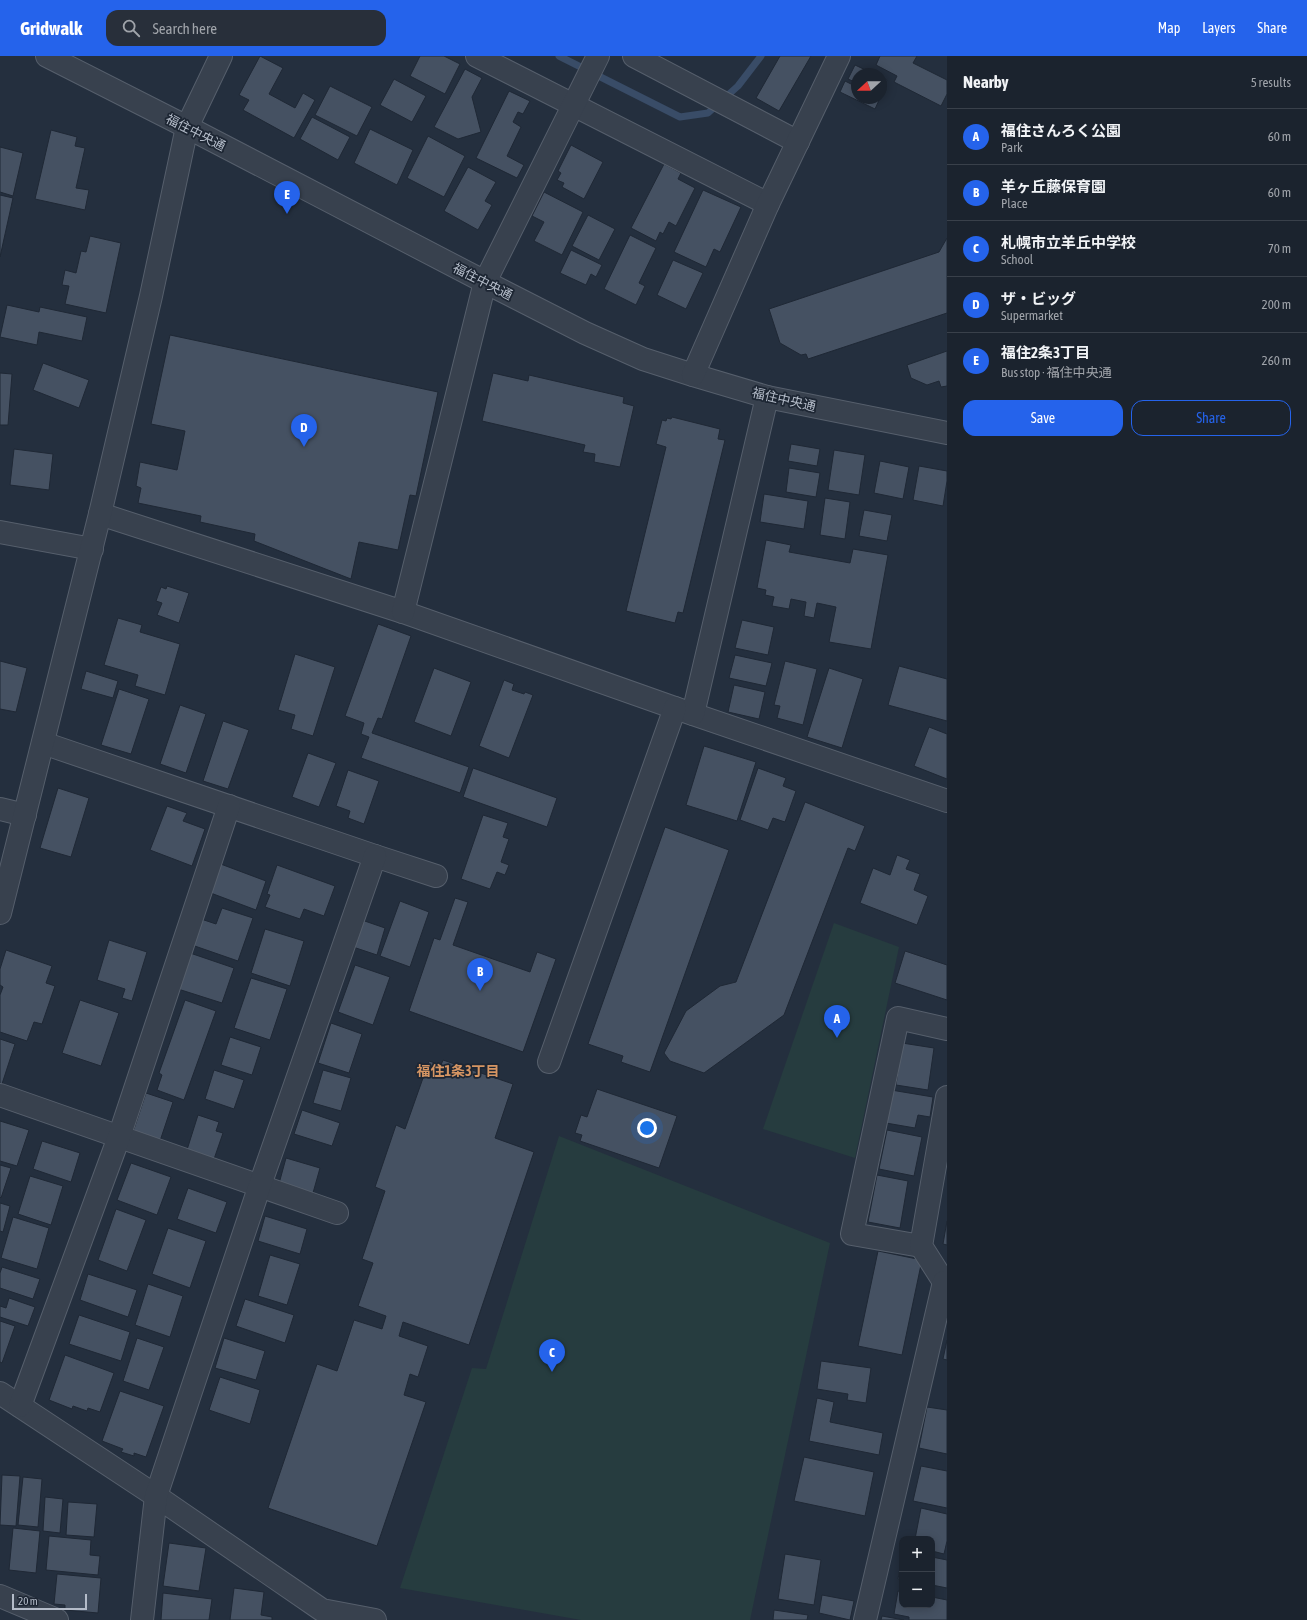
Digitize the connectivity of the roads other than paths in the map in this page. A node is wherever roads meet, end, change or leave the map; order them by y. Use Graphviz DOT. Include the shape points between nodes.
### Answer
graph roads {
  1 [pos="47,56"];
  2 [pos="221,56"];
  3 [pos="477,56"];
  4 [pos="634,56"];
  5 [pos="839,56"];
  6 [pos="597,57"];
  7 [pos="577,98"];
  8 [pos="187,127"];
  9 [pos="798,142"];
  10 [pos="768,204"];
  11 [pos="485,282"];
  12 [pos="693,376"];
  13 [pos="767,397"];
  14 [pos="947,433"];
  15 [pos="100,514"];
  16 [pos="0,532"];
  17 [pos="92,549"];
  18 [pos="403,612"];
  19 [pos="684,711"];
  20 [pos="43,743"];
  21 [pos="947,801"];
  22 [pos="230,806"];
  23 [pos="0,809"];
  24 [pos="25,815"];
  25 [pos="374,856"];
  26 [pos="436,876"];
  27 [pos="0,913"];
  28 [pos="947,1029"];
  29 [pos="549,1062"];
  30 [pos="0,1095"];
  31 [pos="947,1097"];
  32 [pos="119,1137"];
  33 [pos="260,1185"];
  34 [pos="337,1213"];
  35 [pos="922,1246"];
  36 [pos="946,1282"];
  37 [pos="0,1393"];
  38 [pos="20,1406"];
  39 [pos="156,1496"];
  40 [pos="0,1596"];
  41 [pos="321,1615"];
  42 [pos="57,1620"];
  43 [pos="142,1620"];
  44 [pos="375,1620"];
  45 [pos="865,1620"];
  1 -- 8 [label="street, 福住中央通"];
  2 -- 8 [label="street"];
  3 -- 7 [label="street"];
  4 -- 9 [label="street"];
  5 -- 9 [label="street"];
  6 -- 7 [label="street"];
  7 -- 10 [label="street"];
  7 -- 11 [label="street"];
  8 -- 11 [label="street, 福住中央通"];
  8 -- 15 [label="street"];
  9 -- 10 [label="street"];
  10 -- 12 [label="street"];
  11 -- 12 [label="street, 福住中央通" via="635,356"];
  11 -- 18 [label="street"];
  12 -- 13 [label="street, 福住中央通"];
  13 -- 14 [label="street, 福住中央通"];
  13 -- 19 [label="street"];
  15 -- 17 [label="street"];
  15 -- 18 [label="street"];
  16 -- 17 [label="street"];
  17 -- 20 [label="street"];
  18 -- 19 [label="street"];
  19 -- 21 [label="street"];
  19 -- 29 [label="street"];
  20 -- 22 [label="street"];
  20 -- 24 [label="street"];
  22 -- 25 [label="street"];
  22 -- 32 [label="street"];
  23 -- 24 [label="street"];
  24 -- 27 [label="street"];
  25 -- 26 [label="street"];
  25 -- 33 [label="street"];
  28 -- 35 [label="street" via="898,1018 852,1234"];
  30 -- 32 [label="street"];
  31 -- 35 [label="street"];
  32 -- 33 [label="street"];
  32 -- 38 [label="street"];
  33 -- 34 [label="street"];
  33 -- 39 [label="street"];
  35 -- 36 [label="street"];
  36 -- 45 [label="street"];
  37 -- 38 [label="street"];
  38 -- 39 [label="street"];
  39 -- 41 [label="street"];
  39 -- 43 [label="street"];
  40 -- 42 [label="street"];
  41 -- 44 [label="street"];
}
